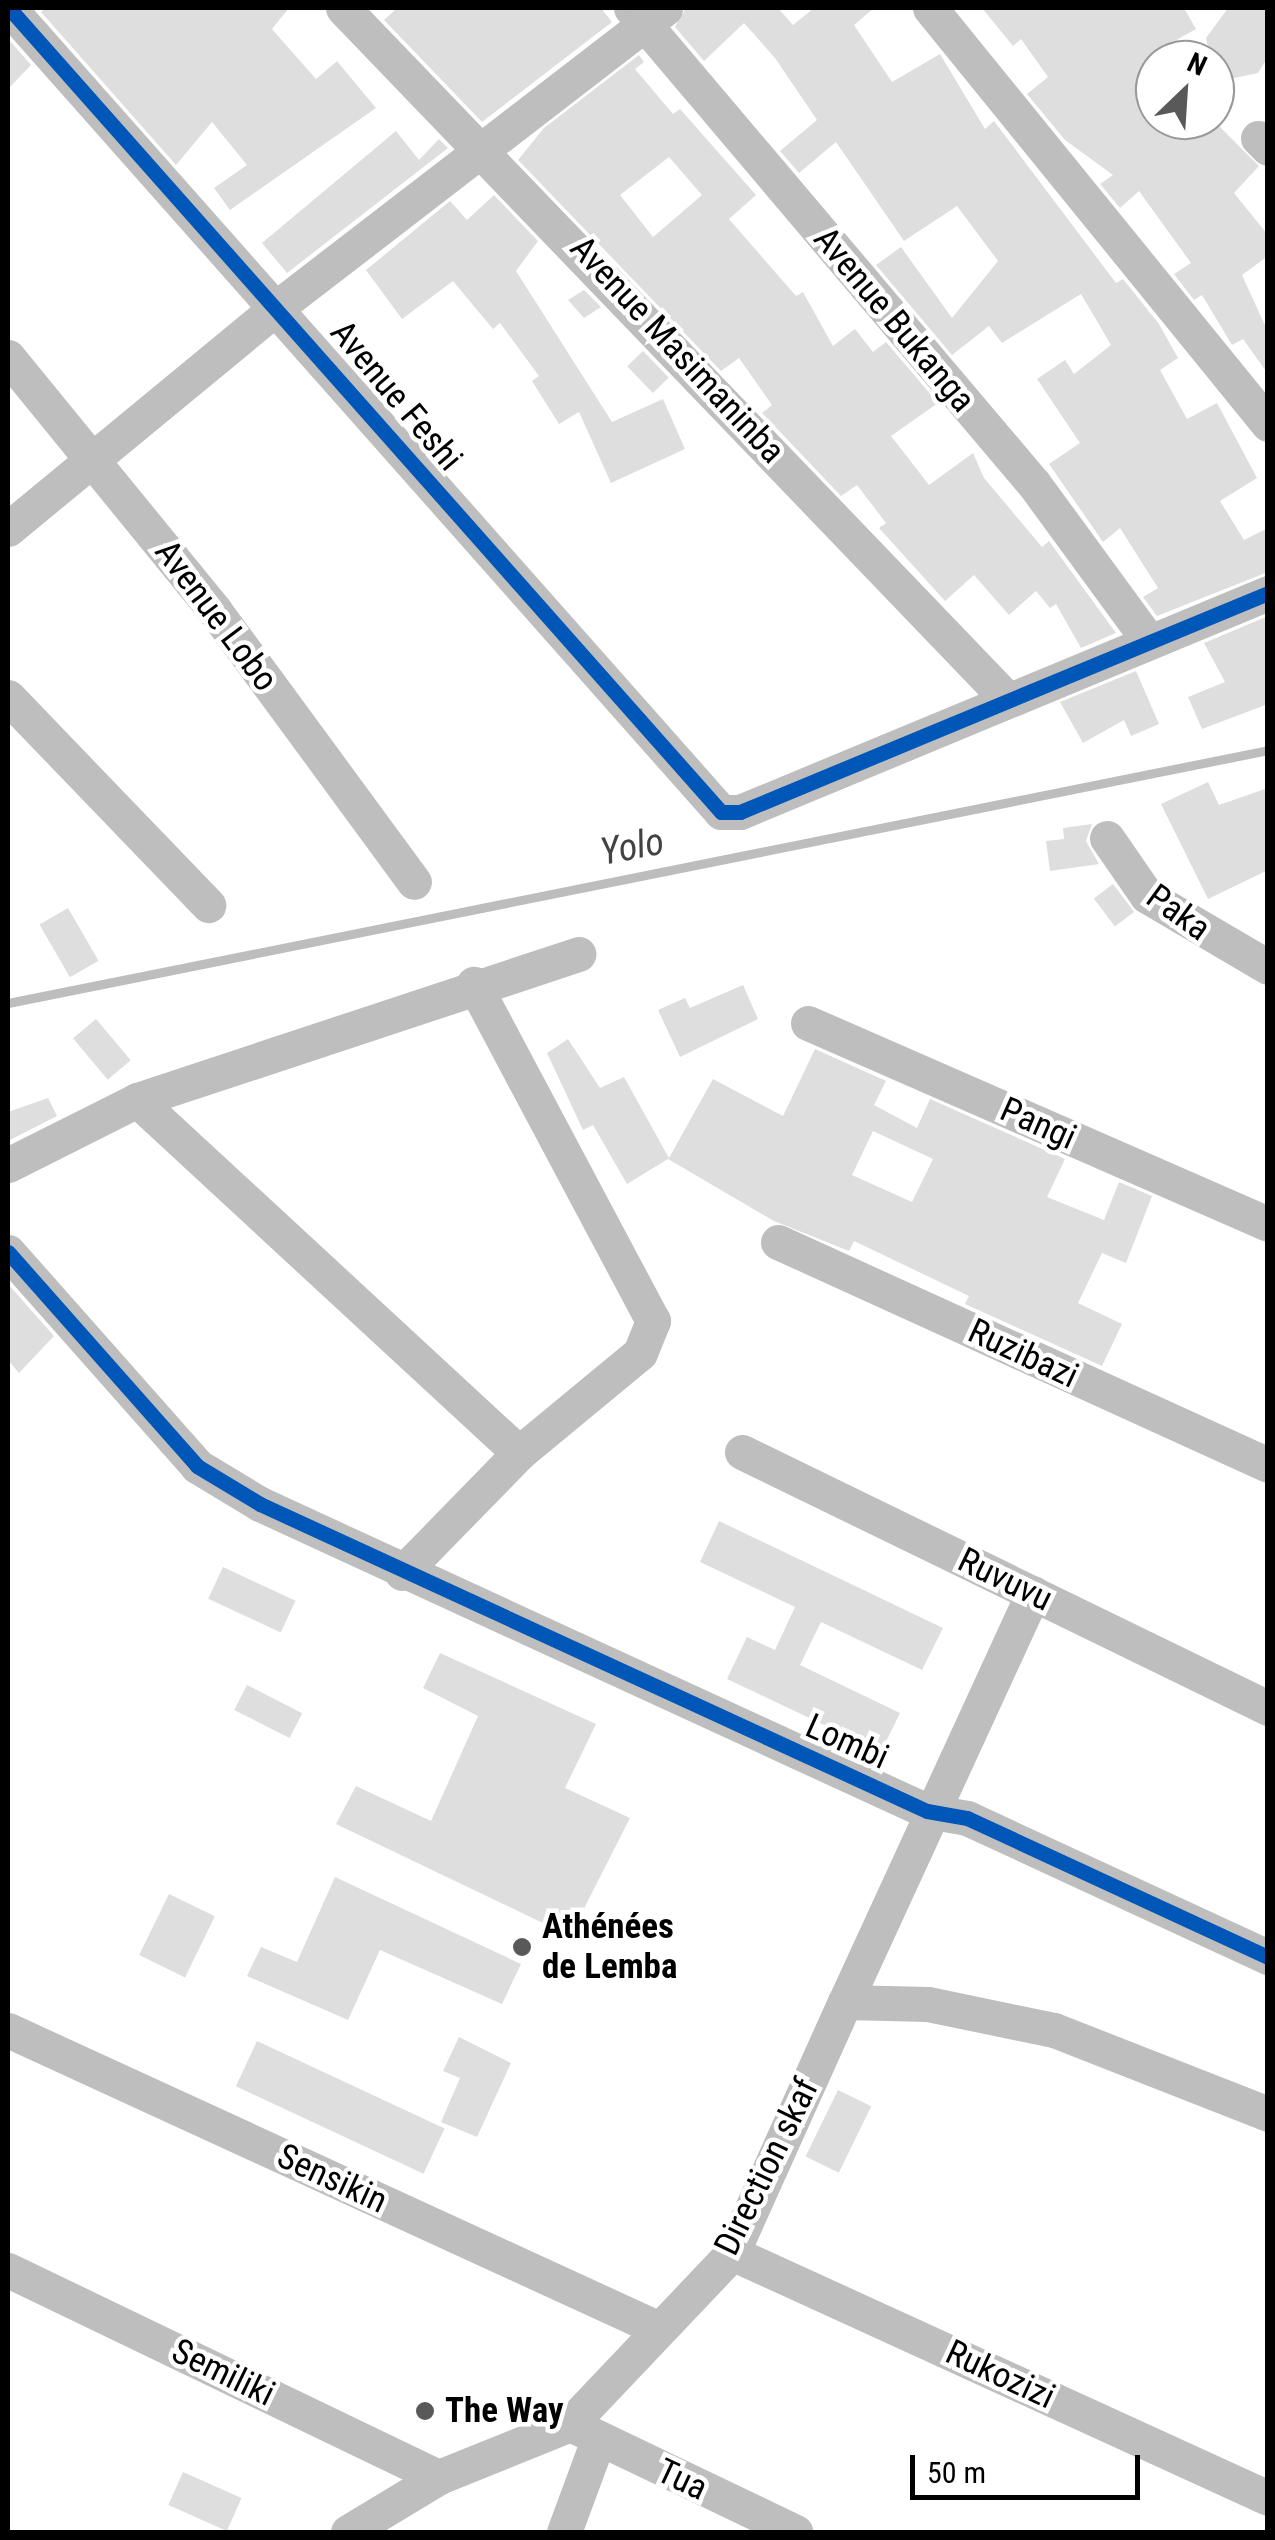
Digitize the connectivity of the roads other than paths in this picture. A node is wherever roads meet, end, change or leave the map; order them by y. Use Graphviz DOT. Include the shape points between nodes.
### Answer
graph roads {
  1 [pos="9,8"];
  2 [pos="343,8"];
  3 [pos="930,8"];
  4 [pos="647,13"];
  5 [pos="486,147"];
  6 [pos="280,305"];
  7 [pos="8,357"];
  8 [pos="1268,424"];
  9 [pos="94,456"];
  10 [pos="8,530"];
  11 [pos="1268,593"];
  12 [pos="1148,640"];
  13 [pos="8,696"];
  14 [pos="1006,698"];
  15 [pos="1107,838"];
  16 [pos="414,882"];
  17 [pos="208,904"];
  18 [pos="578,954"];
  19 [pos="1268,967"];
  20 [pos="474,984"];
  21 [pos="808,1023"];
  22 [pos="137,1100"];
  23 [pos="8,1165"];
  24 [pos="1268,1224"];
  25 [pos="778,1242"];
  26 [pos="8,1252"];
  27 [pos="742,1452"];
  28 [pos="519,1454"];
  29 [pos="1268,1465"];
  30 [pos="402,1573"];
  31 [pos="1033,1594"];
  32 [pos="1268,1708"];
  33 [pos="927,1811"];
  34 [pos="1268,1957"];
  35 [pos="845,2002"];
  36 [pos="8,2030"];
  37 [pos="1268,2114"];
  38 [pos="732,2253"];
  39 [pos="8,2270"];
  40 [pos="657,2328"];
  41 [pos="584,2432"];
  42 [pos="439,2477"];
  43 [pos="1268,2498"];
  44 [pos="348,2532"];
  45 [pos="564,2532"];
  46 [pos="795,2532"];
  1 -- 6 [label="street, Avenue Feshi"];
  2 -- 5 [label="street, Avenue Masimaninba"];
  3 -- 8 [label="street"];
  4 -- 5 [label="street"];
  4 -- 12 [label="street, Avenue Bukanga" via="1034,484"];
  5 -- 6 [label="street"];
  5 -- 14 [label="street, Avenue Masimaninba"];
  6 -- 9 [label="street"];
  6 -- 14 [label="street, Avenue Feshi" via="702,800 740,812"];
  7 -- 9 [label="street, Avenue Lobo"];
  9 -- 10 [label="street"];
  9 -- 16 [label="street, Avenue Lobo"];
  11 -- 12 [label="street"];
  12 -- 14 [label="street"];
  13 -- 17 [label="street"];
  15 -- 19 [label="street, Paka" via="1147,896"];
  18 -- 20 [label="street"];
  20 -- 22 [label="street"];
  20 -- 28 [label="street" via="653,1321 640,1352"];
  21 -- 24 [label="street, Pangi"];
  22 -- 23 [label="street"];
  22 -- 28 [label="street"];
  25 -- 29 [label="street, Ruzibazi"];
  26 -- 30 [label="street, Lombi" via="197,1466"];
  27 -- 31 [label="street, Ruvuvu"];
  28 -- 30 [label="street"];
  30 -- 33 [label="street, Lombi"];
  31 -- 32 [label="street, Ruvuvu"];
  31 -- 33 [label="street, Direction skaf"];
  33 -- 34 [label="street, Lombi" via="967,1818"];
  33 -- 35 [label="street, Direction skaf"];
  35 -- 37 [label="street" via="928,2004 1054,2030"];
  35 -- 38 [label="street, Direction skaf"];
  36 -- 40 [label="street, Sensikin"];
  38 -- 40 [label="street, Direction skaf"];
  38 -- 43 [label="street, Rukozizi"];
  39 -- 42 [label="street, Semiliki"];
  40 -- 41 [label="street, Direction skaf"];
  41 -- 42 [label="street, Direction skaf"];
  41 -- 45 [label="street"];
  41 -- 46 [label="street, Tua"];
  42 -- 44 [label="street, Direction skaf"];
}
